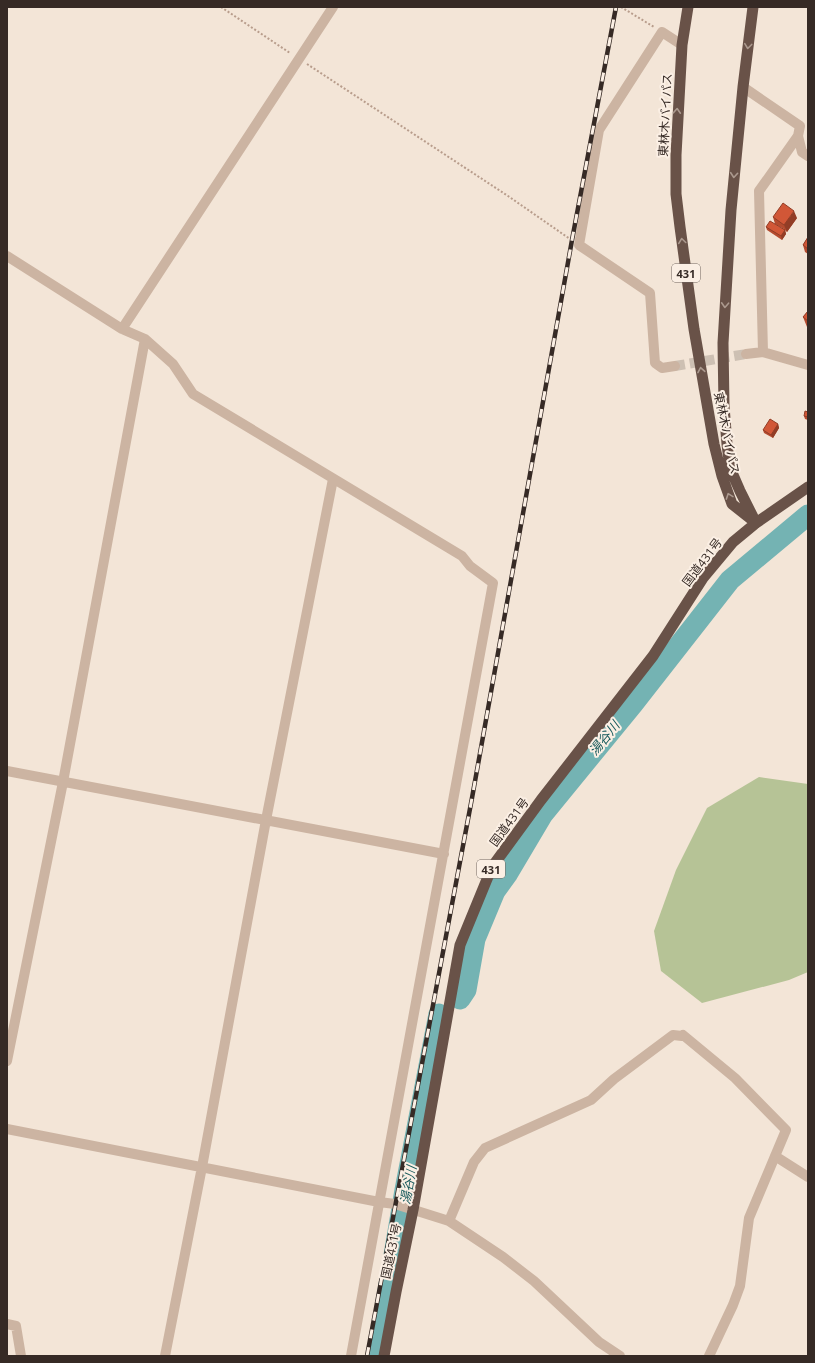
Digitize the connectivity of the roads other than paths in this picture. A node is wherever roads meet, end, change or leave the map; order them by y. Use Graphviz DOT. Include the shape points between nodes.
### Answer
graph roads {
  1 [pos="332,7"];
  2 [pos="688,7"];
  3 [pos="753,7"];
  4 [pos="682,45"];
  5 [pos="742,87"];
  6 [pos="798,136"];
  7 [pos="808,156"];
  8 [pos="7,256"];
  9 [pos="122,329"];
  10 [pos="145,339"];
  11 [pos="763,352"];
  12 [pos="746,354"];
  13 [pos="808,364"];
  14 [pos="675,366"];
  15 [pos="333,479"];
  16 [pos="808,487"];
  17 [pos="756,523"];
  18 [pos="7,771"];
  19 [pos="63,782"];
  20 [pos="266,820"];
  21 [pos="444,854"];
  22 [pos="7,1061"];
  23 [pos="7,1129"];
  24 [pos="775,1156"];
  25 [pos="202,1167"];
  26 [pos="808,1177"];
  27 [pos="378,1202"];
  28 [pos="413,1210"];
  29 [pos="449,1221"];
  30 [pos="7,1324"];
  31 [pos="21,1356"];
  32 [pos="165,1356"];
  33 [pos="351,1356"];
  34 [pos="384,1356"];
  35 [pos="620,1356"];
  36 [pos="709,1356"];
  1 -- 9 [label="street"];
  2 -- 4 [label="highway, 東林木バイパス / 431"];
  3 -- 5 [label="highway, 東林木バイパス, one-way"];
  4 -- 14 [label="street" via="662,32 600,130 579,245 650,293 655,362 662,368"];
  17 -- 4 [label="highway, 東林木バイパス / 431, one-way" via="732,504 722,476 694,329 676,194"];
  5 -- 6 [label="street" via="800,126"];
  5 -- 17 [label="highway, 東林木バイパス, one-way" via="723,343 724,406 730,468"];
  6 -- 7 [label="street" via="802,152"];
  6 -- 11 [label="street" via="759,191"];
  8 -- 9 [label="street"];
  9 -- 10 [label="street"];
  10 -- 15 [label="street" via="173,364 193,394"];
  10 -- 19 [label="street"];
  11 -- 12 [label="street"];
  11 -- 13 [label="street"];
  15 -- 20 [label="street"];
  15 -- 21 [label="street" via="462,556 470,566 493,583"];
  16 -- 17 [label="highway, 国道431号 / 431"];
  17 -- 28 [label="highway, 国道431号 / 431" via="733,542 703,578 653,656 492,867 460,945"];
  18 -- 19 [label="street"];
  19 -- 20 [label="street"];
  19 -- 22 [label="street"];
  20 -- 21 [label="street"];
  20 -- 25 [label="street"];
  21 -- 27 [label="street"];
  23 -- 25 [label="street"];
  24 -- 26 [label="street"];
  24 -- 29 [label="street" via="786,1130 735,1078 684,1035 673,1035 614,1079 591,1100 485,1148 474,1162"];
  24 -- 36 [label="street" via="749,1218 740,1286"];
  25 -- 27 [label="street"];
  25 -- 32 [label="street"];
  27 -- 28 [label="street"];
  27 -- 33 [label="street"];
  28 -- 29 [label="street"];
  28 -- 34 [label="highway, 国道431号 / 431"];
  29 -- 35 [label="street" via="534,1281 599,1342"];
  30 -- 31 [label="street" via="16,1326"];
}
